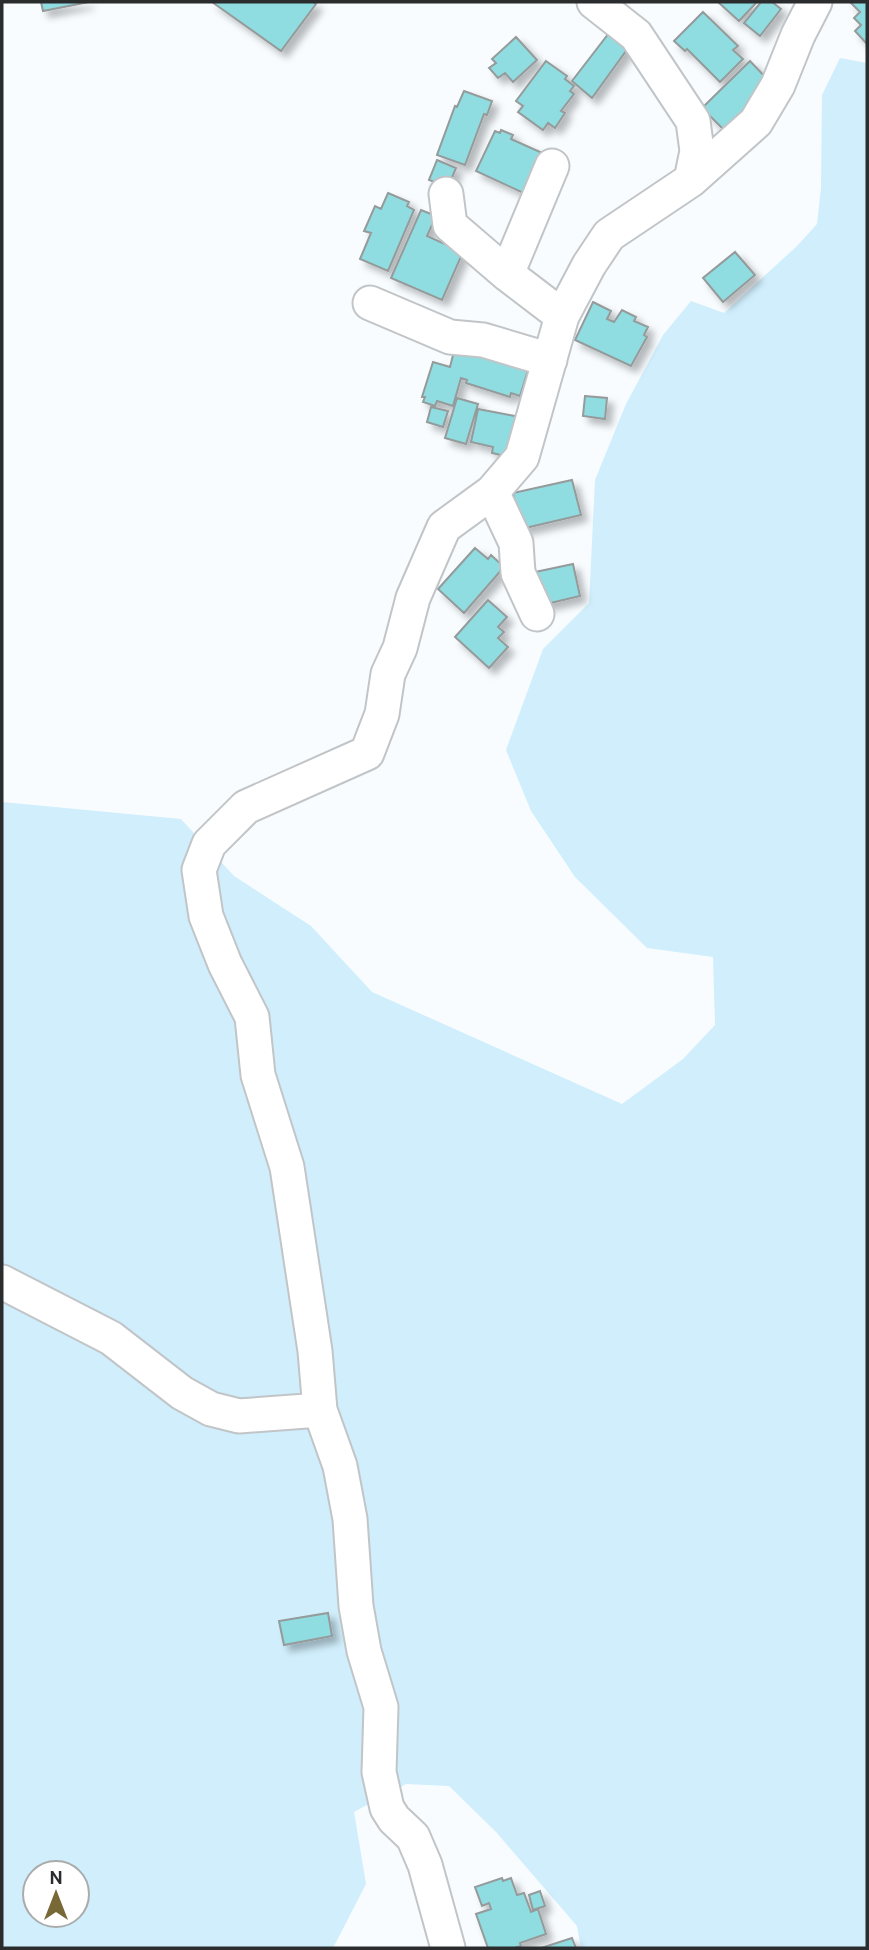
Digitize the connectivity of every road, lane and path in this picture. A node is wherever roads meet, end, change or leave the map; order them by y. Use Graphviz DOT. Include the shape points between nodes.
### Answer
graph roads {
  1 [pos="594,2"];
  2 [pos="815,2"];
  3 [pos="552,166"];
  4 [pos="691,180"];
  5 [pos="446,194"];
  6 [pos="507,274"];
  7 [pos="370,303"];
  8 [pos="562,316"];
  9 [pos="550,360"];
  10 [pos="492,492"];
  11 [pos="537,614"];
  12 [pos="2,1282"];
  13 [pos="320,1410"];
  14 [pos="449,1948"];
  1 -- 4 [label="street" via="636,34 692,121 697,151"];
  2 -- 4 [label="street" via="756,122"];
  3 -- 6 [label="street"];
  4 -- 8 [label="street" via="609,235"];
  5 -- 6 [label="street" via="450,225"];
  6 -- 8 [label="street"];
  7 -- 9 [label="street" via="450,337 483,340"];
  8 -- 9 [label="street"];
  9 -- 10 [label="street" via="522,457"];
  10 -- 11 [label="street" via="516,542 518,573"];
  10 -- 13 [label="street" via="444,527 412,598 400,648 388,674 382,714 367,753 246,807 209,844 199,870 206,916 252,1017 258,1075 286,1167"];
  12 -- 13 [label="street" via="111,1338 182,1393 211,1409 239,1416"];
  13 -- 14 [label="street" via="340,1466 350,1519 356,1606 381,1707 379,1772 387,1808 413,1837"];
}
